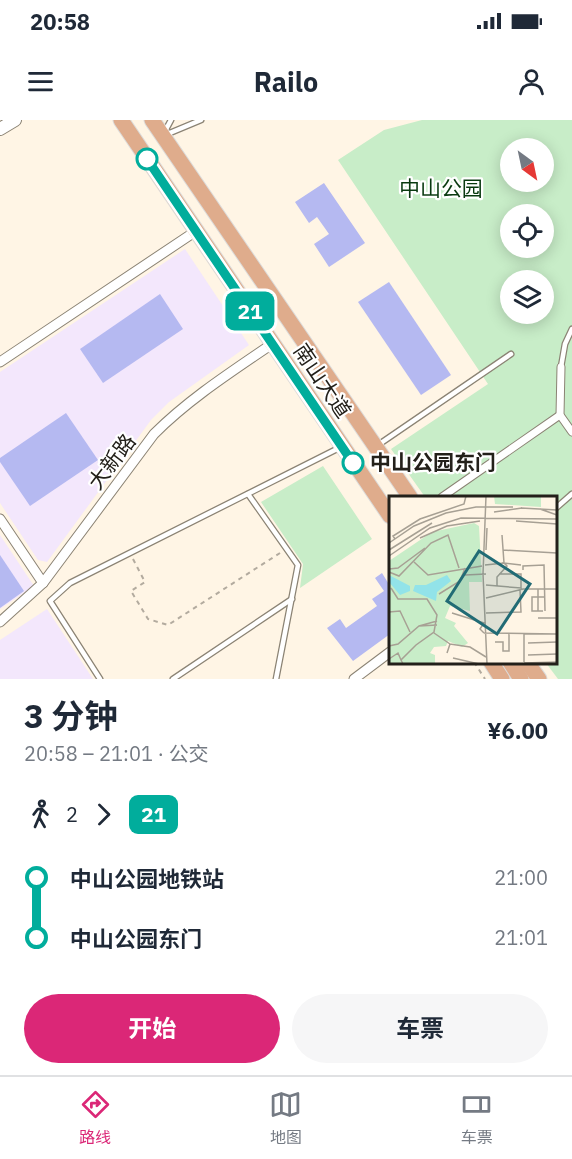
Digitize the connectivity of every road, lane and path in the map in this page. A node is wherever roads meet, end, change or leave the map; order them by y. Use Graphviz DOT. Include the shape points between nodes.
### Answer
graph roads {
  1 [pos="15,120"];
  2 [pos="121,120"];
  3 [pos="152,120"];
  4 [pos="171,120"];
  5 [pos="201,120"];
  6 [pos="0,129"];
  7 [pos="162,136"];
  8 [pos="196,231"];
  9 [pos="572,329"];
  10 [pos="272,344"];
  11 [pos="511,354"];
  12 [pos="0,362"];
  13 [pos="561,367"];
  14 [pos="560,415"];
  15 [pos="572,432"];
  16 [pos="342,447"];
  17 [pos="376,447"];
  18 [pos="248,494"];
  19 [pos="572,494"];
  20 [pos="409,496"];
  21 [pos="445,496"];
  22 [pos="557,506"];
  23 [pos="389,515"];
  24 [pos="0,519"];
  25 [pos="286,548"];
  26 [pos="130,553"];
  27 [pos="43,583"];
  28 [pos="292,599"];
  29 [pos="0,622"];
  30 [pos="389,653"];
  31 [pos="475,664"];
  32 [pos="492,664"];
  33 [pos="511,664"];
  34 [pos="528,664"];
  35 [pos="100,679"];
  36 [pos="173,679"];
  37 [pos="276,679"];
  38 [pos="354,679"];
  39 [pos="484,679"];
  40 [pos="502,679"];
  41 [pos="521,679"];
  42 [pos="538,679"];
  1 -- 6 [label="street"];
  2 -- 8 [label="main road, 南山大道"];
  3 -- 7 [label="main road, 南山大道"];
  4 -- 7 [label="lane"];
  5 -- 7 [label="lane"];
  7 -- 17 [label="main road, 南山大道"];
  8 -- 10 [label="main road, 南山大道"];
  8 -- 12 [label="street"];
  9 -- 13 [label="lane"];
  10 -- 16 [label="main road, 南山大道"];
  10 -- 27 [label="street, 大新路" via="187,404 154,434"];
  11 -- 17 [label="lane"];
  13 -- 14 [label="street"];
  14 -- 15 [label="street"];
  14 -- 21 [label="street"];
  16 -- 18 [label="lane"];
  16 -- 23 [label="main road, 南山大道"];
  17 -- 20 [label="main road, 南山大道"];
  18 -- 25 [label="lane"];
  18 -- 26 [label="lane"];
  19 -- 22 [label="lane"];
  24 -- 27 [label="street"];
  25 -- 26 [label="path" via="168,625 148,619 130,591 146,582"];
  25 -- 28 [label="lane" via="298,565"];
  26 -- 35 [label="lane" via="70,583 50,602"];
  27 -- 29 [label="street, 大新路"];
  28 -- 36 [label="lane"];
  28 -- 37 [label="lane"];
  30 -- 38 [label="street"];
  31 -- 39 [label="path"];
  32 -- 40 [label="main road"];
  33 -- 41 [label="main road"];
  34 -- 42 [label="main road"];
}
